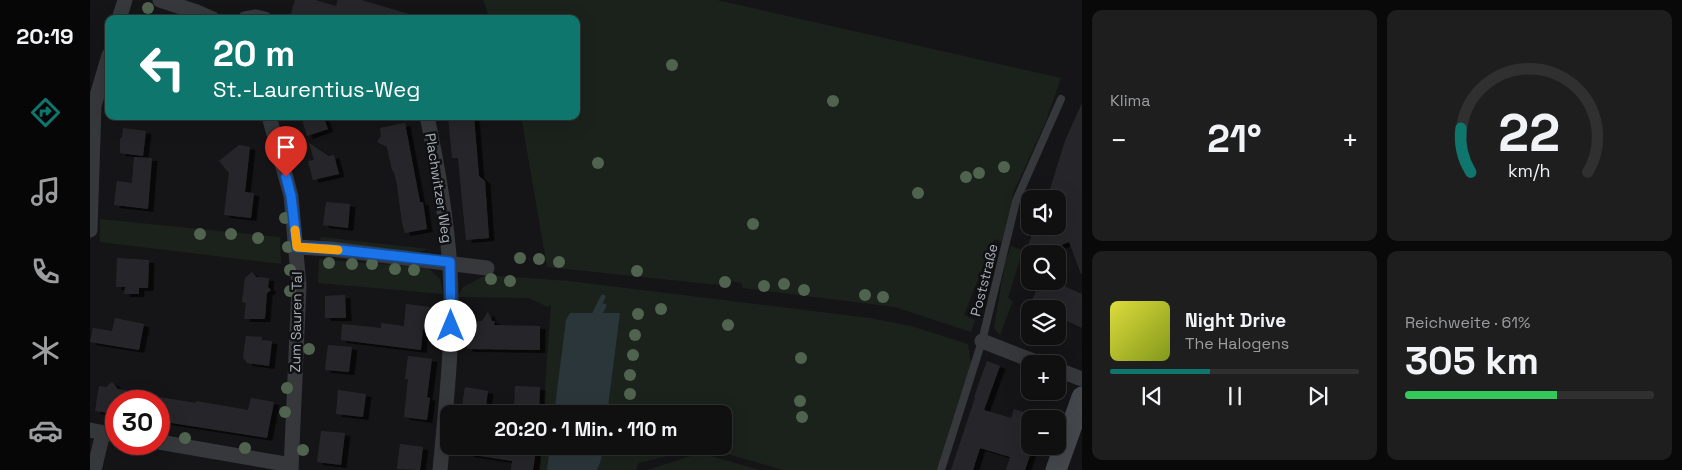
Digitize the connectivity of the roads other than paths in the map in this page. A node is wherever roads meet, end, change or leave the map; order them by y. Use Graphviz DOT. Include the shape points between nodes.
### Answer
graph roads {
  1 [pos="125,0"];
  2 [pos="160,0"];
  3 [pos="120,15"];
  4 [pos="204,15"];
  5 [pos="105,69"];
  6 [pos="1061,99"];
  7 [pos="270,120"];
  8 [pos="428,120"];
  9 [pos="90,230"];
  10 [pos="297,247"];
  11 [pos="450,262"];
  12 [pos="487,268"];
  13 [pos="982,341"];
  14 [pos="1021,356"];
  15 [pos="1066,373"];
  16 [pos="1082,379"];
  17 [pos="1082,397"];
  18 [pos="103,433"];
  19 [pos="170,444"];
  20 [pos="291,468"];
  21 [pos="94,470"];
  22 [pos="440,470"];
  23 [pos="941,470"];
  24 [pos="1056,470"];
  1 -- 3 [label="street"];
  2 -- 4 [label="street"];
  5 -- 9 [label="street" via="94,106"];
  6 -- 13 [label="lane, Poststraße" via="1016,201"];
  7 -- 10 [label="street, Zum Sauren Tal" via="291,196"];
  8 -- 11 [label="street, Plachwitzer Weg"];
  10 -- 11 [label="street"];
  10 -- 20 [label="street, Zum Sauren Tal" via="299,286"];
  11 -- 12 [label="street"];
  11 -- 22 [label="street, Plachwitzer Weg" via="451,358"];
  13 -- 14 [label="street"];
  13 -- 23 [label="lane, Poststraße"];
  15 -- 16 [label="street"];
  17 -- 24 [label="main road"];
  18 -- 21 [label="street"];
  19 -- 20 [label="street"];
}
